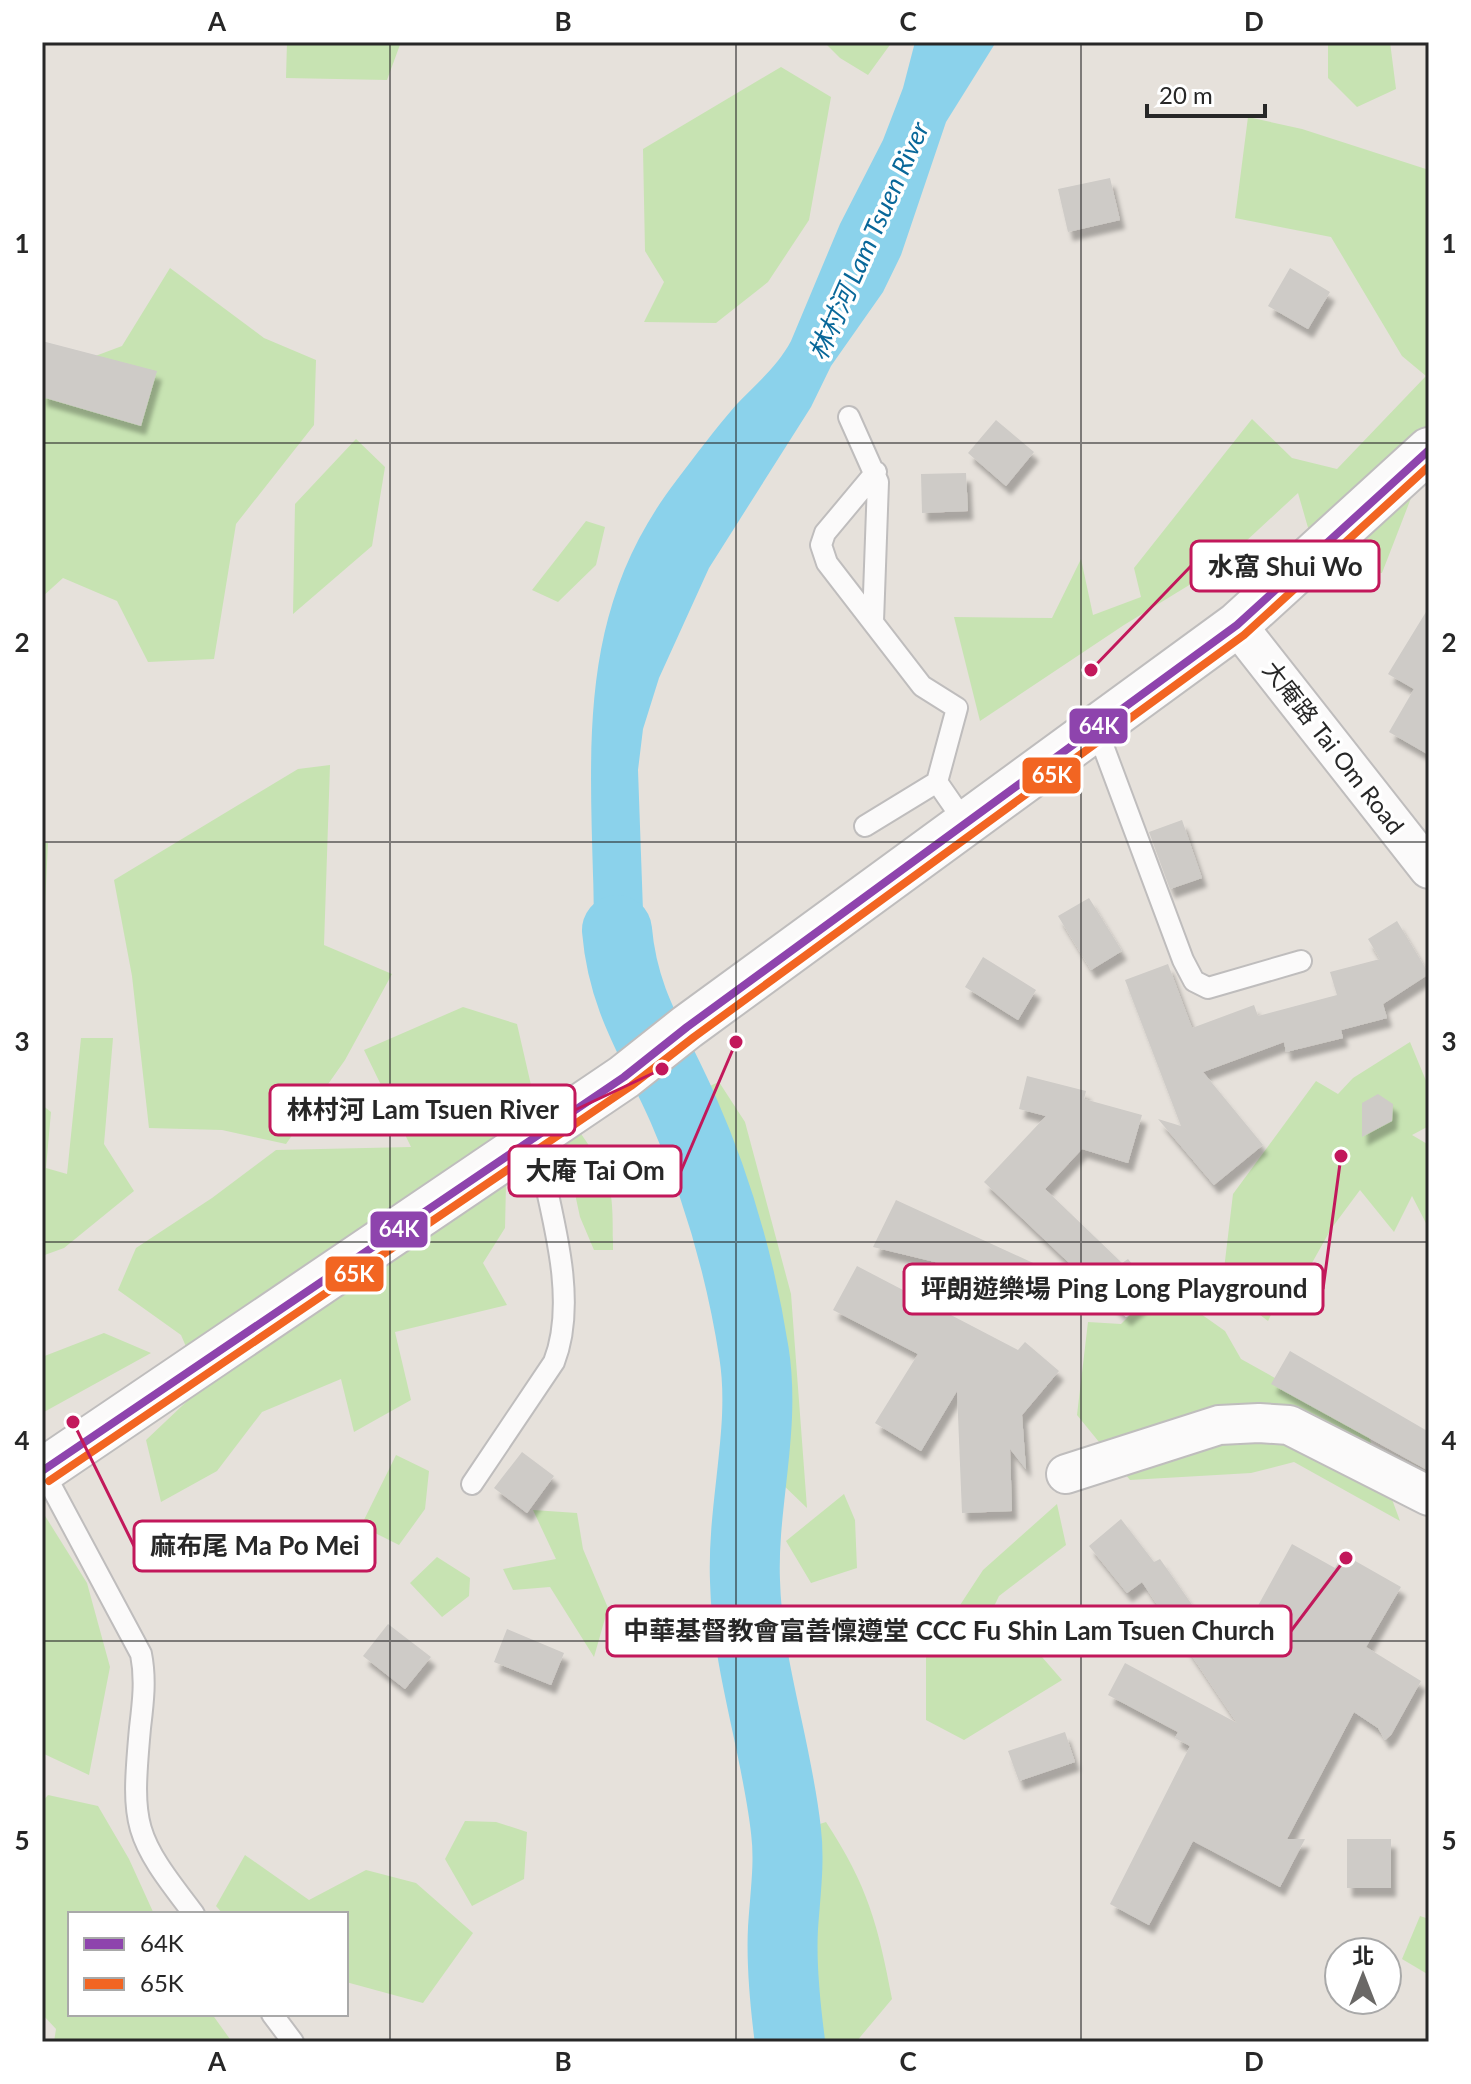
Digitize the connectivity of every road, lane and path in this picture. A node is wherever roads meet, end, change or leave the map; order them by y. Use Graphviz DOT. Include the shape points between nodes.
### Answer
graph roads {
  1 [pos="849,417"];
  2 [pos="1429,450"];
  3 [pos="876,472"];
  4 [pos="873,622"];
  5 [pos="1237,625"];
  6 [pos="1096,727"];
  7 [pos="937,782"];
  8 [pos="966,824"];
  9 [pos="865,826"];
  10 [pos="1426,856"];
  11 [pos="1301,961"];
  12 [pos="535,1136"];
  13 [pos="42,1471"];
  14 [pos="1066,1474"];
  15 [pos="472,1484"];
  16 [pos="1429,1496"];
  17 [pos="192,1912"];
  18 [pos="274,2016"];
  19 [pos="293,2042"];
  1 -- 3 [label="lane"];
  2 -- 5 [label="main road"];
  3 -- 4 [label="lane"];
  3 -- 4 [label="lane" via="831,524 821,545 827,563"];
  4 -- 7 [label="lane" via="922,686 957,708"];
  5 -- 6 [label="main road"];
  5 -- 10 [label="street, 大庵路 Tai Om Road"];
  6 -- 8 [label="main road"];
  6 -- 11 [label="lane" via="1194,981 1208,988"];
  7 -- 8 [label="lane"];
  7 -- 9 [label="lane"];
  8 -- 12 [label="main road" via="624,1077"];
  12 -- 13 [label="main road"];
  12 -- 15 [label="lane" via="564,1292 562,1341 554,1362"];
  13 -- 17 [label="lane" via="141,1654 145,1681 134,1798 139,1830 154,1861"];
  14 -- 16 [label="street" via="1219,1425 1259,1423 1289,1425"];
  18 -- 19 [label="lane"];
}
